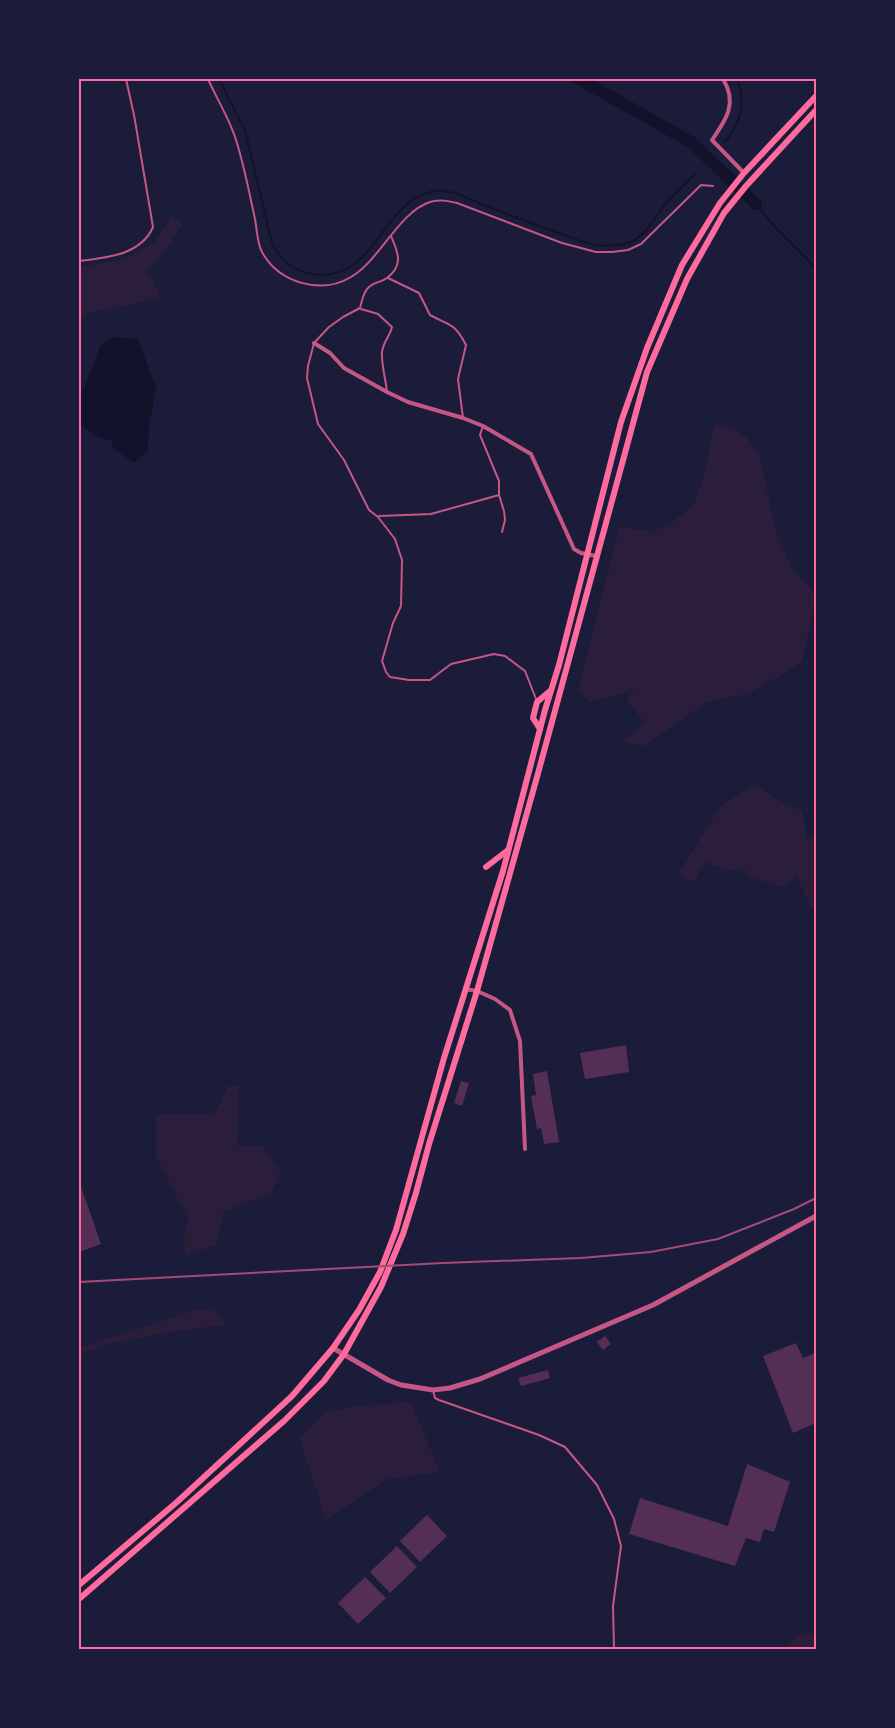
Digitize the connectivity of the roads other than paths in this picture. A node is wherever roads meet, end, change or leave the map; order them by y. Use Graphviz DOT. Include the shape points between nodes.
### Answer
graph roads {
  1 [pos="126,79"];
  2 [pos="208,79"];
  3 [pos="723,79"];
  4 [pos="816,96"];
  5 [pos="816,110"];
  6 [pos="742,175"];
  7 [pos="713,186"];
  8 [pos="391,236"];
  9 [pos="79,261"];
  10 [pos="387,278"];
  11 [pos="360,308"];
  12 [pos="314,342"];
  13 [pos="387,392"];
  14 [pos="463,418"];
  15 [pos="482,426"];
  16 [pos="499,495"];
  17 [pos="378,516"];
  18 [pos="502,532"];
  19 [pos="587,553"];
  20 [pos="596,556"];
  21 [pos="551,690"];
  22 [pos="537,702"];
  23 [pos="540,729"];
  24 [pos="508,850"];
  25 [pos="486,867"];
  26 [pos="465,989"];
  27 [pos="477,991"];
  28 [pos="525,1149"];
  29 [pos="816,1216"];
  30 [pos="333,1348"];
  31 [pos="344,1354"];
  32 [pos="432,1390"];
  33 [pos="79,1585"];
  34 [pos="79,1599"];
  35 [pos="614,1649"];
  1 -- 9 [label="lane" via="154,227 140,245 114,256"];
  2 -- 8 [label="lane" via="234,134 261,251 272,266 295,282 312,286 338,283 363,268"];
  3 -- 6 [label="street" via="730,102 726,119 712,140"];
  4 -- 6 [label="main road"];
  5 -- 20 [label="main road" via="736,198 686,278 647,372"];
  6 -- 19 [label="main road" via="720,203 682,265 661,312 621,422"];
  7 -- 8 [label="lane" via="701,185 641,244 628,250 596,252 562,243 457,202 442,200 430,202 413,212"];
  8 -- 10 [label="lane" via="400,257"];
  10 -- 11 [label="lane" via="369,287"];
  10 -- 14 [label="lane" via="419,293 430,315 459,331 466,345 458,379"];
  11 -- 12 [label="lane" via="329,327"];
  11 -- 13 [label="lane" via="378,314 392,327 382,353"];
  12 -- 13 [label="street" via="344,368"];
  12 -- 17 [label="lane" via="307,378 318,424 344,460 369,510"];
  13 -- 14 [label="street" via="408,402"];
  14 -- 15 [label="street"];
  15 -- 16 [label="lane" via="480,435 499,482"];
  15 -- 19 [label="street" via="531,454 574,549"];
  16 -- 17 [label="lane" via="431,514"];
  16 -- 18 [label="lane" via="505,520"];
  17 -- 22 [label="lane" via="395,539 402,560 401,606 382,661 390,677 430,680 452,664 494,654 505,656 525,671"];
  19 -- 20 [label="street"];
  19 -- 21 [label="main road"];
  20 -- 27 [label="main road"];
  21 -- 22 [label="main road"];
  21 -- 23 [label="main road"];
  22 -- 23 [label="main road" via="533,718"];
  23 -- 24 [label="main road"];
  24 -- 25 [label="main road"];
  24 -- 26 [label="main road"];
  26 -- 27 [label="street"];
  26 -- 30 [label="main road" via="396,1230 380,1272"];
  27 -- 28 [label="street" via="510,1010 520,1041"];
  27 -- 31 [label="main road" via="395,1257"];
  29 -- 32 [label="street" via="653,1305 480,1379"];
  30 -- 31 [label="street"];
  30 -- 33 [label="main road" via="292,1396 243,1443"];
  31 -- 32 [label="street" via="388,1380"];
  31 -- 34 [label="main road" via="324,1381 284,1421"];
  32 -- 35 [label="lane" via="439,1400 565,1447 597,1484 614,1519 621,1546 613,1606"];
}
